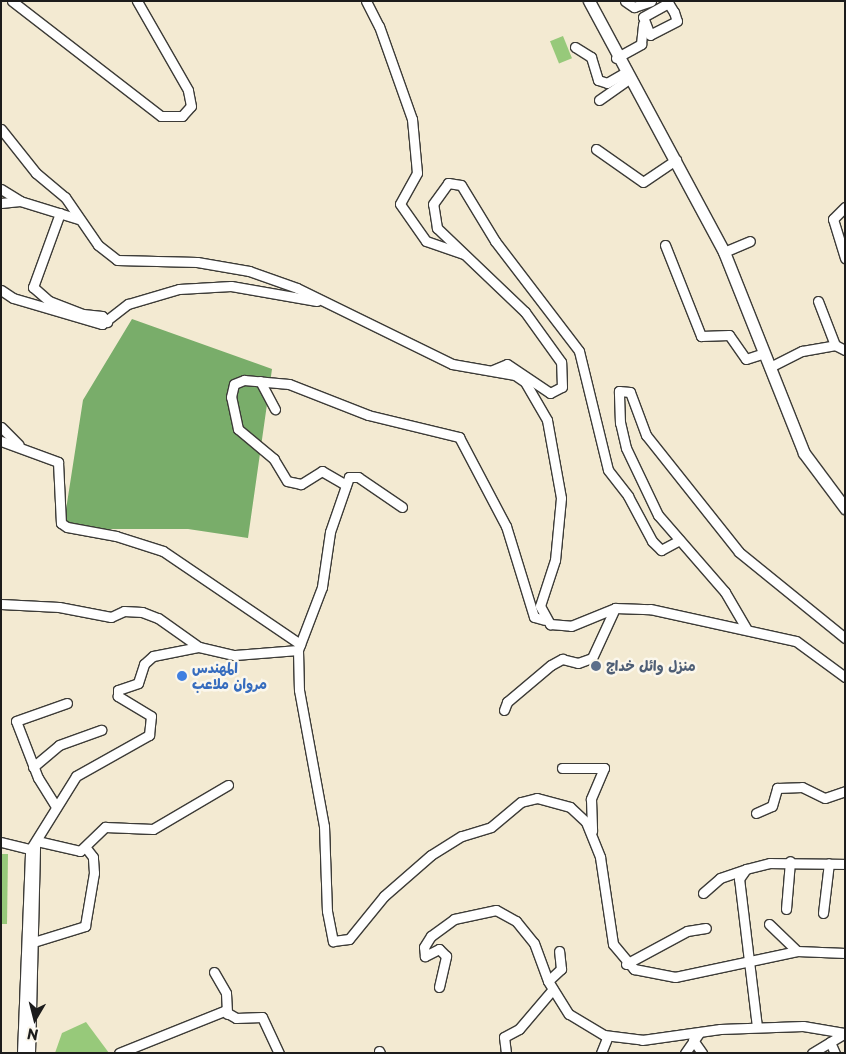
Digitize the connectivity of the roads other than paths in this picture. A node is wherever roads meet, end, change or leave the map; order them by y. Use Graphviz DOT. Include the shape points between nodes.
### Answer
graph roads {
  1 [pos="12,1"];
  2 [pos="137,1"];
  3 [pos="366,1"];
  4 [pos="589,1"];
  5 [pos="625,1"];
  6 [pos="652,1"];
  7 [pos="667,2"];
  8 [pos="643,24"];
  9 [pos="575,47"];
  10 [pos="616,58"];
  11 [pos="626,76"];
  12 [pos="599,100"];
  13 [pos="1,129"];
  14 [pos="596,149"];
  15 [pos="676,160"];
  16 [pos="1,189"];
  17 [pos="20,201"];
  18 [pos="1,203"];
  19 [pos="845,207"];
  20 [pos="60,213"];
  21 [pos="78,219"];
  22 [pos="750,241"];
  23 [pos="664,245"];
  24 [pos="724,252"];
  25 [pos="464,254"];
  26 [pos="845,258"];
  27 [pos="1,290"];
  28 [pos="818,301"];
  29 [pos="325,303"];
  30 [pos="107,322"];
  31 [pos="835,346"];
  32 [pos="845,350"];
  33 [pos="764,353"];
  34 [pos="770,367"];
  35 [pos="493,370"];
  36 [pos="260,381"];
  37 [pos="275,409"];
  38 [pos="1,427"];
  39 [pos="1,441"];
  40 [pos="19,445"];
  41 [pos="346,485"];
  42 [pos="402,506"];
  43 [pos="845,508"];
  44 [pos="680,540"];
  45 [pos="1,604"];
  46 [pos="615,608"];
  47 [pos="545,620"];
  48 [pos="746,628"];
  49 [pos="845,638"];
  50 [pos="199,647"];
  51 [pos="299,647"];
  52 [pos="845,677"];
  53 [pos="67,703"];
  54 [pos="504,710"];
  55 [pos="101,730"];
  56 [pos="32,766"];
  57 [pos="562,768"];
  58 [pos="228,786"];
  59 [pos="845,791"];
  60 [pos="55,805"];
  61 [pos="756,813"];
  62 [pos="592,834"];
  63 [pos="1,842"];
  64 [pos="34,847"];
  65 [pos="86,848"];
  66 [pos="790,861"];
  67 [pos="829,863"];
  68 [pos="845,864"];
  69 [pos="746,869"];
  70 [pos="703,893"];
  71 [pos="786,910"];
  72 [pos="823,913"];
  73 [pos="768,924"];
  74 [pos="706,928"];
  75 [pos="28,944"];
  76 [pos="559,951"];
  77 [pos="797,951"];
  78 [pos="845,953"];
  79 [pos="748,962"];
  80 [pos="626,964"];
  81 [pos="214,972"];
  82 [pos="548,981"];
  83 [pos="439,987"];
  84 [pos="553,989"];
  85 [pos="228,1014"];
  86 [pos="756,1027"];
  87 [pos="699,1032"];
  88 [pos="845,1033"];
  89 [pos="608,1036"];
  90 [pos="693,1040"];
  91 [pos="830,1042"];
  92 [pos="22,1053"];
  93 [pos="30,1053"];
  94 [pos="119,1053"];
  95 [pos="279,1053"];
  96 [pos="506,1053"];
  97 [pos="600,1053"];
  98 [pos="685,1053"];
  99 [pos="702,1053"];
  100 [pos="812,1053"];
  101 [pos="835,1053"];
  1 -- 2 [label="street" via="156,112 167,119 182,116 191,106 188,90"];
  3 -- 25 [label="street" via="379,26 412,119 417,173 403,192 400,204 426,241"];
  4 -- 10 [label="main road"];
  5 -- 6 [label="street" via="634,7"];
  7 -- 8 [label="street" via="643,17"];
  7 -- 8 [label="street" via="677,21 650,35"];
  8 -- 10 [label="street" via="641,44"];
  9 -- 11 [label="street" via="591,57 598,80 607,83"];
  10 -- 11 [label="main road"];
  11 -- 12 [label="street"];
  11 -- 15 [label="main road"];
  13 -- 21 [label="street" via="36,172 65,197"];
  14 -- 15 [label="street" via="643,182"];
  15 -- 24 [label="main road"];
  16 -- 17 [label="street"];
  17 -- 18 [label="street"];
  17 -- 20 [label="street"];
  19 -- 26 [label="street" via="833,218"];
  20 -- 21 [label="street"];
  20 -- 30 [label="street" via="33,287 49,301 83,314 102,316"];
  21 -- 29 [label="street" via="117,260 197,262 241,269 297,288"];
  22 -- 24 [label="street"];
  23 -- 33 [label="street" via="692,322 701,336 729,335 746,359"];
  24 -- 33 [label="main road"];
  25 -- 35 [label="street" via="525,312 544,337 561,362 562,387 550,392 506,364"];
  25 -- 44 [label="street" via="437,228 433,213 436,197 448,184 461,185 502,251 579,351 608,470 628,496 652,541 661,550"];
  27 -- 30 [label="street" via="95,324"];
  28 -- 31 [label="street"];
  29 -- 30 [label="street" via="231,286 179,289 128,304"];
  29 -- 35 [label="street" via="452,364"];
  31 -- 32 [label="street"];
  31 -- 34 [label="street" via="802,351"];
  33 -- 34 [label="main road"];
  34 -- 43 [label="main road" via="804,453"];
  35 -- 47 [label="street" via="515,375 534,391 554,446 562,523 540,606"];
  36 -- 37 [label="street"];
  36 -- 41 [label="street" via="240,381 232,390 242,436 274,459 293,483 301,484 322,471"];
  36 -- 47 [label="street" via="289,384 368,415 458,437 506,526 534,617"];
  38 -- 40 [label="street"];
  39 -- 40 [label="street"];
  40 -- 51 [label="street" via="58,462 61,523 163,551"];
  41 -- 42 [label="street" via="349,477 358,477"];
  41 -- 51 [label="street" via="330,532 322,587"];
  44 -- 48 [label="street" via="726,592"];
  44 -- 49 [label="street" via="658,515 626,448 620,423 619,390 630,392 646,435 739,552"];
  45 -- 50 [label="street" via="53,606 111,617 124,611 142,612 158,618"];
  46 -- 47 [label="street" via="571,626"];
  46 -- 48 [label="street" via="650,609"];
  46 -- 54 [label="street" via="592,658 578,662 562,659 551,665 513,696"];
  48 -- 52 [label="street" via="808,647"];
  50 -- 51 [label="street" via="235,654"];
  50 -- 60 [label="street" via="153,656 144,664 138,683 118,690 118,696 151,716 149,735 76,776"];
  51 -- 62 [label="street" via="299,690 310,730 324,826 327,911 333,941 349,939 384,896 431,855 462,836 492,827 528,799 548,799 570,807"];
  53 -- 56 [label="street" via="16,722"];
  55 -- 56 [label="street" via="59,745"];
  56 -- 60 [label="street"];
  57 -- 62 [label="street" via="604,768 591,799"];
  58 -- 65 [label="street" via="153,829 105,827"];
  59 -- 61 [label="street" via="825,798 802,787 777,788 772,806"];
  60 -- 64 [label="street"];
  62 -- 80 [label="street" via="602,866 610,934"];
  63 -- 64 [label="street"];
  64 -- 65 [label="street" via="80,851"];
  64 -- 75 [label="street"];
  65 -- 75 [label="street" via="93,857 94,873 85,926"];
  66 -- 67 [label="street"];
  66 -- 69 [label="street"];
  66 -- 71 [label="street"];
  67 -- 68 [label="street"];
  67 -- 72 [label="street"];
  69 -- 70 [label="street" via="720,878"];
  69 -- 79 [label="street" via="738,885"];
  73 -- 77 [label="street"];
  74 -- 80 [label="street" via="687,931"];
  75 -- 92 [label="street"];
  75 -- 93 [label="street"];
  76 -- 82 [label="street" via="561,969"];
  77 -- 78 [label="street"];
  77 -- 79 [label="street"];
  79 -- 80 [label="street" via="675,976"];
  79 -- 86 [label="street"];
  81 -- 85 [label="street" via="226,993"];
  82 -- 83 [label="street" via="534,944 516,921 496,910 444,924 424,947 425,956 439,950 446,956"];
  82 -- 84 [label="street"];
  84 -- 89 [label="street" via="569,1014"];
  84 -- 96 [label="street" via="519,1029 504,1037"];
  85 -- 94 [label="street" via="212,1015 189,1028 148,1039"];
  85 -- 95 [label="street" via="236,1018 262,1017"];
  86 -- 87 [label="street"];
  86 -- 88 [label="street" via="803,1026"];
  87 -- 89 [label="street" via="642,1040"];
  87 -- 90 [label="street"];
  88 -- 91 [label="street"];
  89 -- 97 [label="street"];
  90 -- 98 [label="street"];
  90 -- 99 [label="street"];
  91 -- 100 [label="street"];
  91 -- 101 [label="street"];
}
